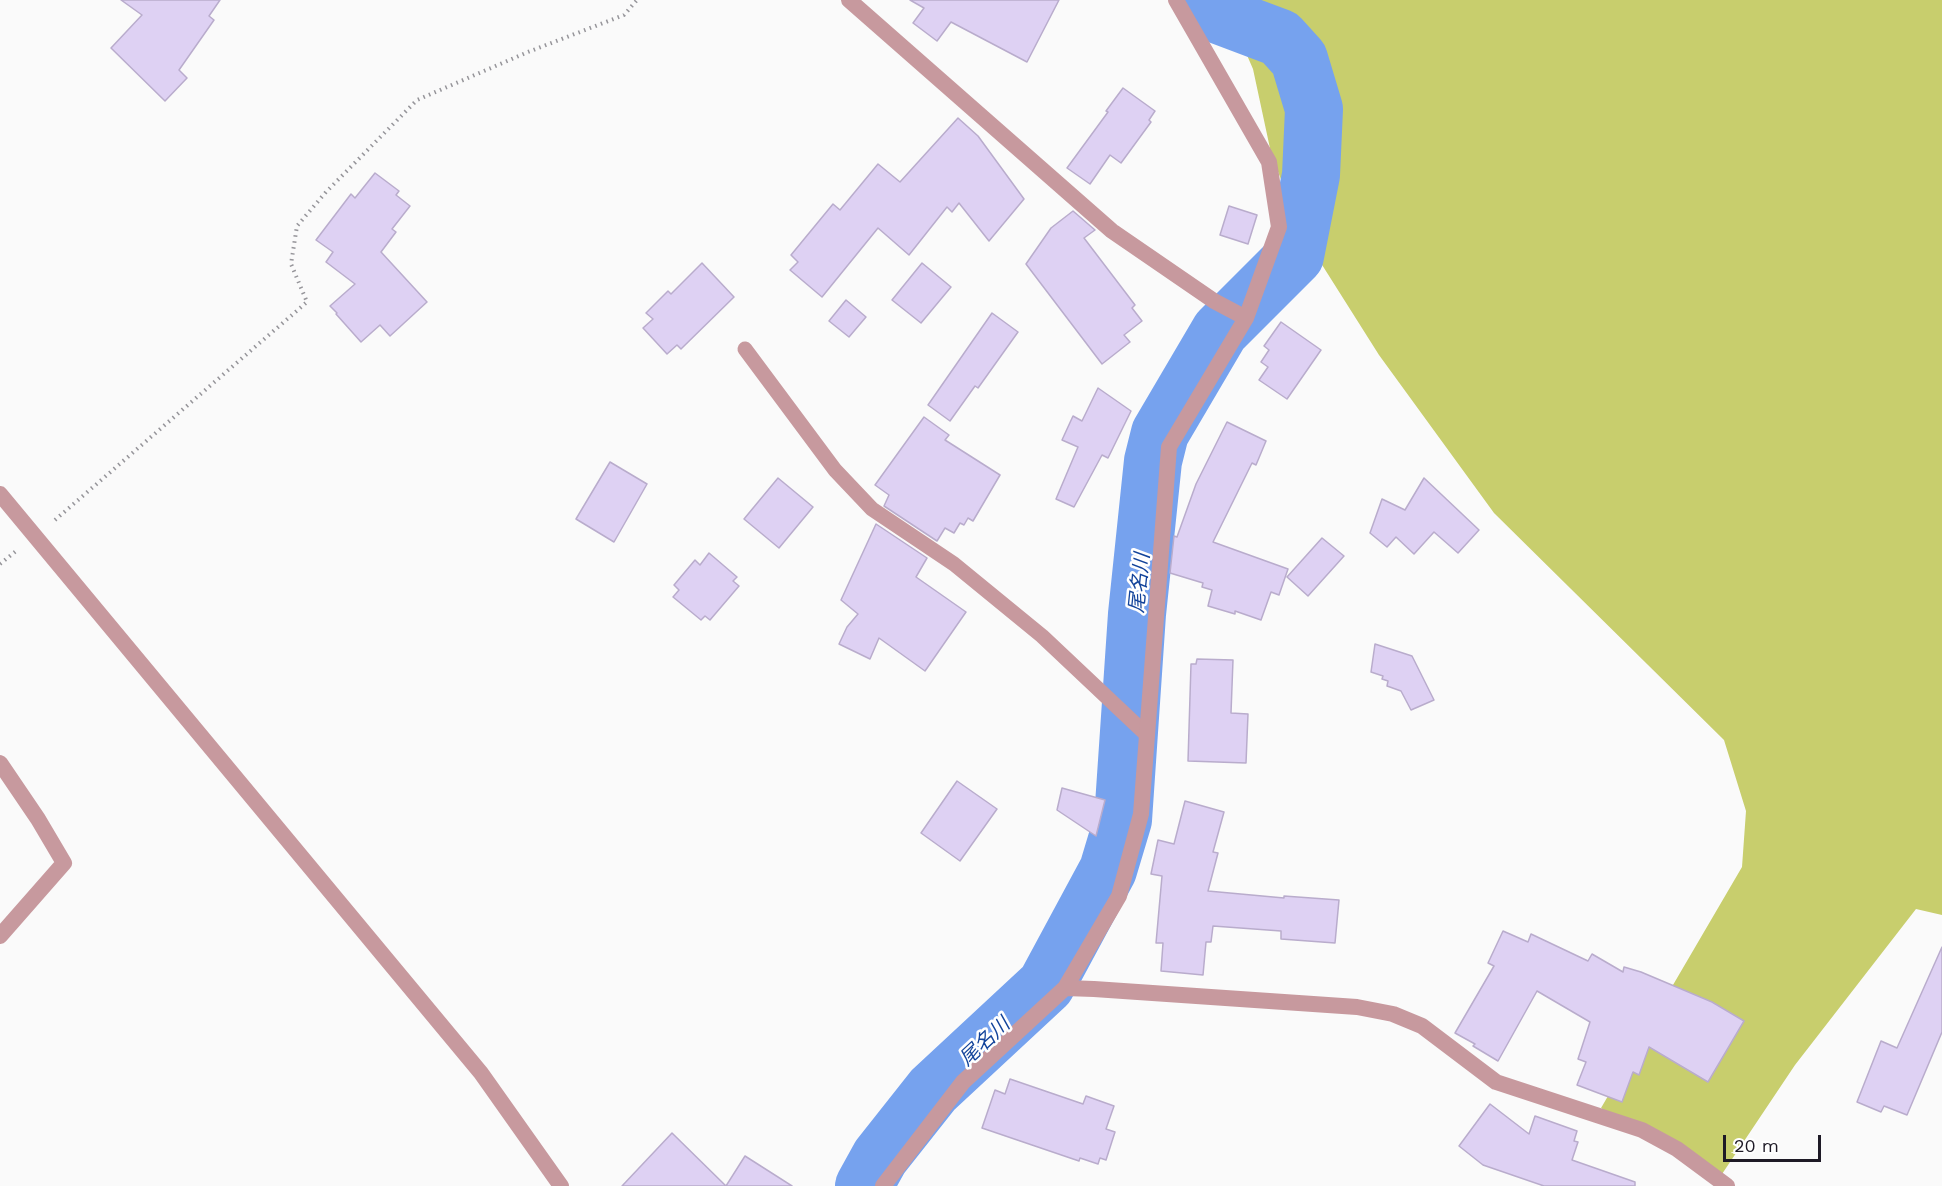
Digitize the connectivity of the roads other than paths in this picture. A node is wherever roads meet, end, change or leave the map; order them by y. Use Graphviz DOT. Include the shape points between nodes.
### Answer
graph roads {
  1 [pos="849,0"];
  2 [pos="1176,0"];
  3 [pos="1246,318"];
  4 [pos="745,349"];
  5 [pos="0,494"];
  6 [pos="1147,735"];
  7 [pos="0,763"];
  8 [pos="0,936"];
  9 [pos="1065,988"];
  10 [pos="561,1186"];
  11 [pos="883,1186"];
  12 [pos="1727,1186"];
  1 -- 3 [label="street" via="1112,231 1214,301"];
  2 -- 3 [label="street" via="1269,162 1279,227"];
  3 -- 6 [label="street" via="1169,447"];
  4 -- 6 [label="lane" via="835,470 872,509 954,564 1042,636"];
  5 -- 10 [label="street" via="481,1073"];
  6 -- 9 [label="street" via="1141,814 1119,896"];
  7 -- 8 [label="street" via="64,863"];
  9 -- 11 [label="street" via="963,1082"];
  9 -- 12 [label="street" via="1357,1007 1394,1014 1422,1026 1496,1082 1642,1130 1677,1149"];
}
